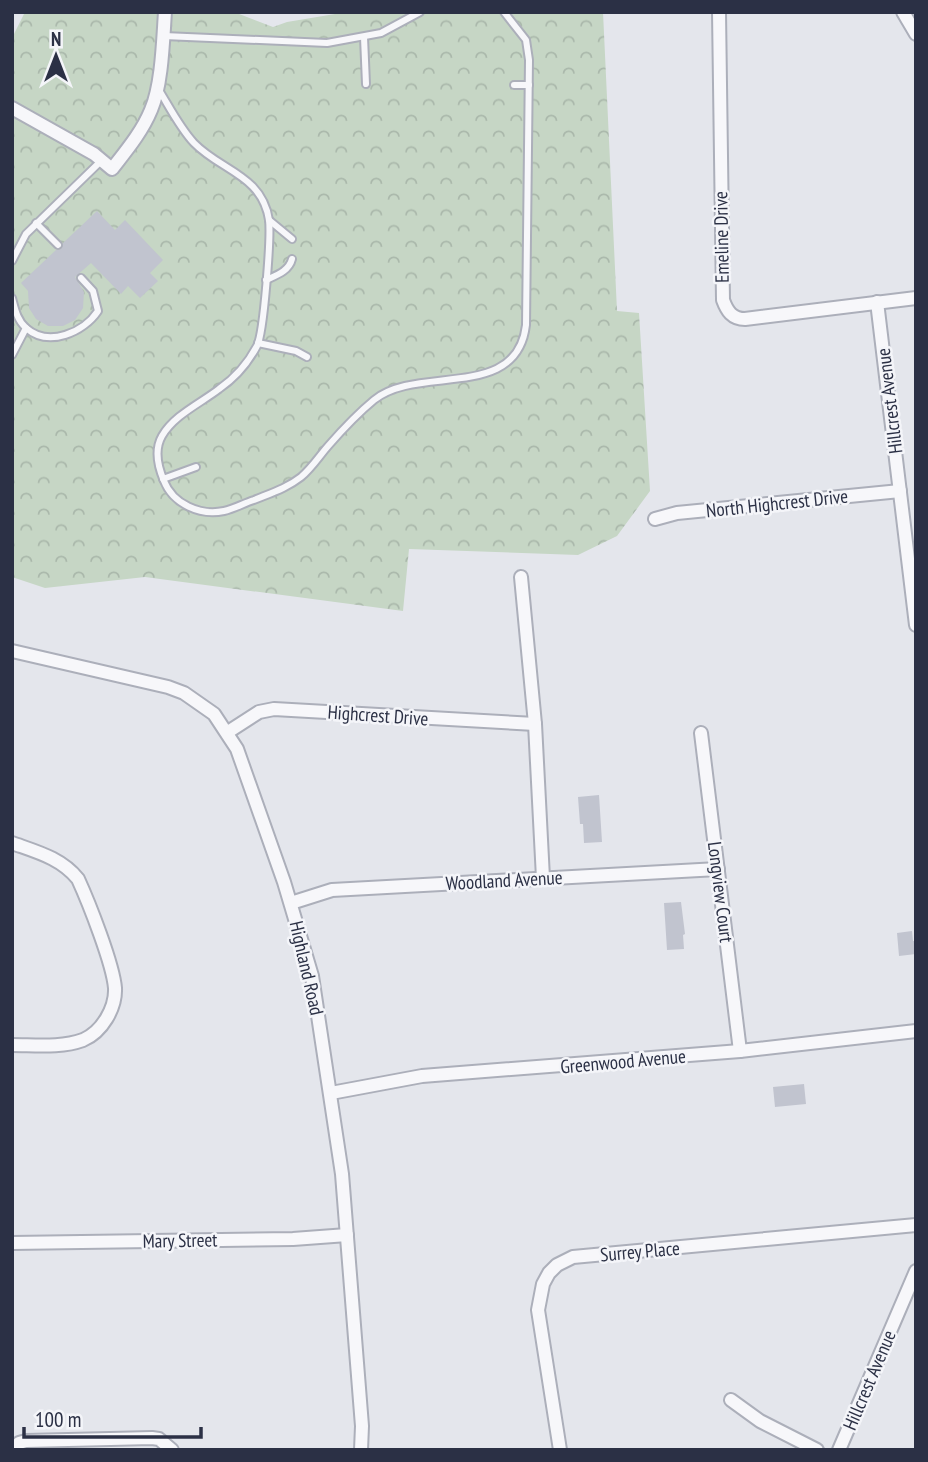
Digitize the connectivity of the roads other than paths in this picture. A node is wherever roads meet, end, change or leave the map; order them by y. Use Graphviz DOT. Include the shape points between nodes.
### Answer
graph roads {
  1 [pos="165,12"];
  2 [pos="420,12"];
  3 [pos="504,12"];
  4 [pos="719,12"];
  5 [pos="903,12"];
  6 [pos="916,34"];
  7 [pos="164,36"];
  8 [pos="364,37"];
  9 [pos="366,84"];
  10 [pos="514,85"];
  11 [pos="529,85"];
  12 [pos="156,86"];
  13 [pos="12,108"];
  14 [pos="101,161"];
  15 [pos="269,220"];
  16 [pos="36,223"];
  17 [pos="292,240"];
  18 [pos="58,245"];
  19 [pos="292,258"];
  20 [pos="12,261"];
  21 [pos="81,278"];
  22 [pos="266,280"];
  23 [pos="12,298"];
  24 [pos="916,298"];
  25 [pos="877,302"];
  26 [pos="26,328"];
  27 [pos="258,344"];
  28 [pos="12,355"];
  29 [pos="307,357"];
  30 [pos="196,467"];
  31 [pos="163,479"];
  32 [pos="900,491"];
  33 [pos="655,519"];
  34 [pos="910,525"];
  35 [pos="521,577"];
  36 [pos="916,625"];
  37 [pos="12,651"];
  38 [pos="535,724"];
  39 [pos="228,732"];
  40 [pos="701,733"];
  41 [pos="12,843"];
  42 [pos="718,869"];
  43 [pos="543,878"];
  44 [pos="291,903"];
  45 [pos="916,1031"];
  46 [pos="12,1045"];
  47 [pos="740,1052"];
  48 [pos="331,1093"];
  49 [pos="916,1225"];
  50 [pos="347,1235"];
  51 [pos="12,1243"];
  52 [pos="916,1271"];
  53 [pos="731,1400"];
  54 [pos="13,1450"];
  55 [pos="172,1450"];
  56 [pos="361,1450"];
  57 [pos="560,1450"];
  58 [pos="817,1450"];
  59 [pos="839,1450"];
  1 -- 7 [label="street"];
  2 -- 8 [label="lane"];
  3 -- 11 [label="lane" via="526,40"];
  4 -- 25 [label="street, Emeline Drive" via="725,308 741,319"];
  5 -- 6 [label="street"];
  7 -- 8 [label="lane" via="327,43"];
  7 -- 12 [label="street"];
  8 -- 9 [label="lane"];
  10 -- 11 [label="lane"];
  11 -- 31 [label="lane" via="526,326 515,358 500,368 380,395 352,419 303,475 282,489 223,512 194,510 169,493"];
  12 -- 14 [label="street" via="152,108 133,143 111,169"];
  12 -- 15 [label="lane" via="195,144 261,194"];
  13 -- 14 [label="street"];
  14 -- 16 [label="lane"];
  15 -- 17 [label="lane"];
  15 -- 22 [label="lane"];
  16 -- 18 [label="lane"];
  16 -- 20 [label="lane"];
  19 -- 22 [label="lane" via="284,272"];
  21 -- 26 [label="lane" via="93,291 99,310 92,320 77,331 54,337"];
  22 -- 27 [label="lane"];
  23 -- 26 [label="lane" via="16,316"];
  24 -- 25 [label="street, Emeline Drive"];
  25 -- 32 [label="street, Hillcrest Avenue"];
  26 -- 28 [label="lane"];
  27 -- 29 [label="lane"];
  27 -- 31 [label="lane" via="240,371 184,413 162,436 157,463"];
  30 -- 31 [label="lane"];
  32 -- 33 [label="street, North Highcrest Drive"];
  32 -- 34 [label="street, Hillcrest Avenue"];
  34 -- 36 [label="street, Hillcrest Avenue"];
  35 -- 38 [label="street"];
  37 -- 39 [label="street, Highland Road" via="184,693 214,714"];
  38 -- 39 [label="street, Highcrest Drive" via="274,709 259,712"];
  38 -- 43 [label="street"];
  39 -- 44 [label="street, Highland Road"];
  40 -- 42 [label="street, Longview Court"];
  41 -- 46 [label="street" via="55,858 78,879 115,990 111,1011 90,1037 71,1044"];
  42 -- 43 [label="street, Woodland Avenue"];
  42 -- 47 [label="street, Longview Court"];
  43 -- 44 [label="street, Woodland Avenue" via="332,890"];
  44 -- 48 [label="street, Highland Road" via="312,976"];
  45 -- 47 [label="street, Greenwood Avenue"];
  47 -- 48 [label="street, Greenwood Avenue" via="422,1076"];
  48 -- 50 [label="street, Highland Road"];
  49 -- 57 [label="street, Surrey Place" via="573,1257 557,1265 543,1284 538,1310"];
  50 -- 51 [label="street, Mary Street"];
  50 -- 56 [label="street, Highland Road"];
  52 -- 59 [label="street, Hillcrest Avenue"];
  53 -- 58 [label="street" via="760,1421"];
  54 -- 55 [label="street" via="26,1441 152,1438"];
}
